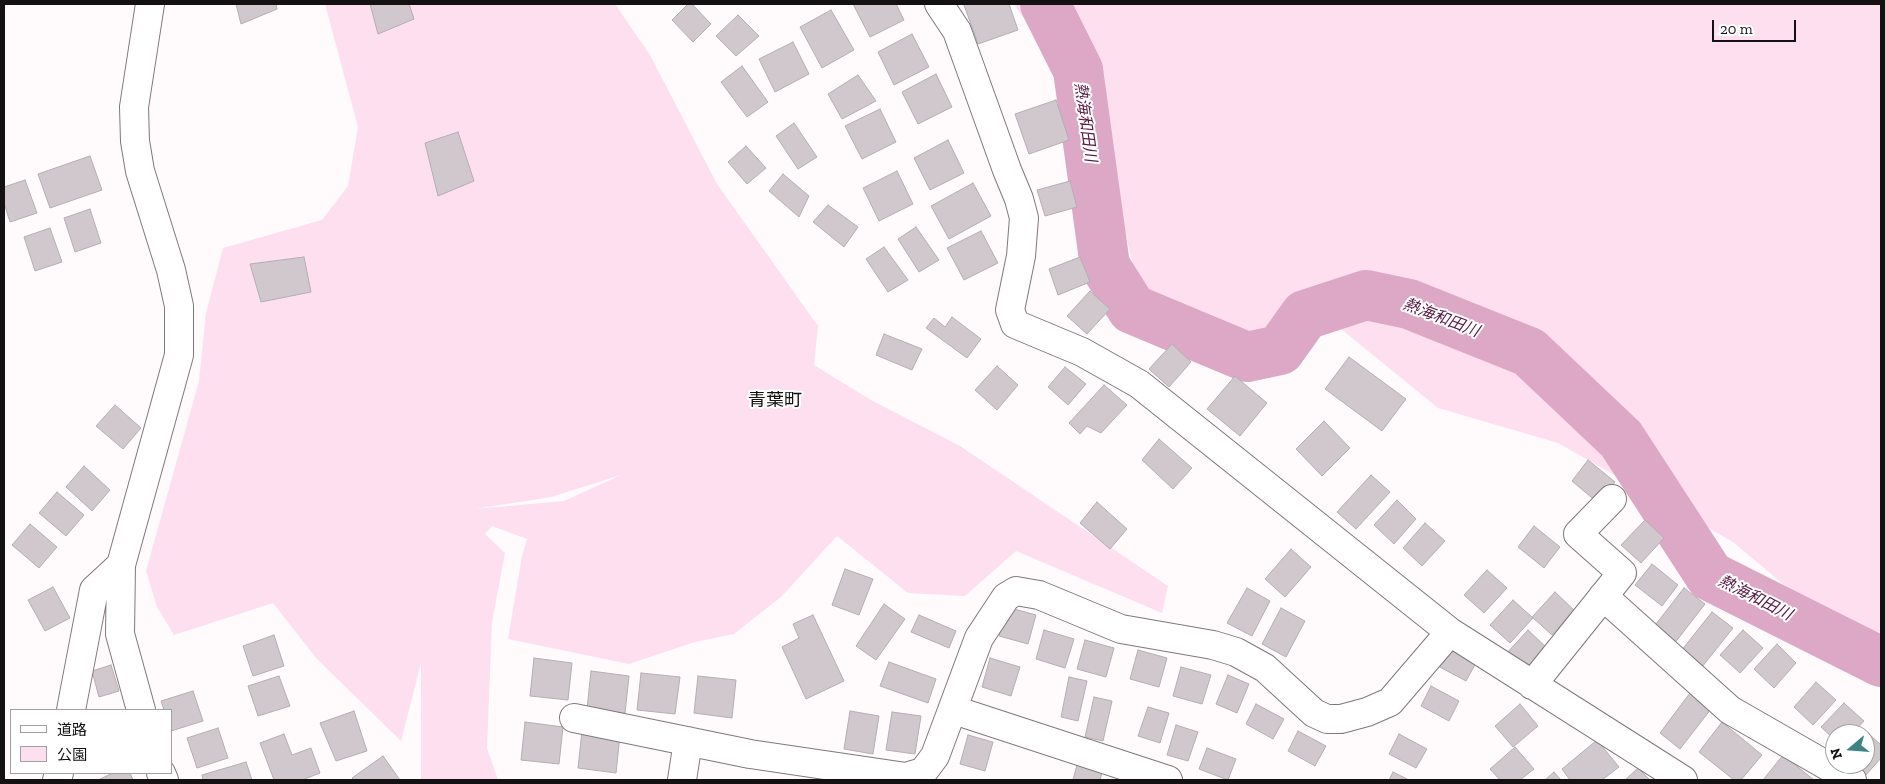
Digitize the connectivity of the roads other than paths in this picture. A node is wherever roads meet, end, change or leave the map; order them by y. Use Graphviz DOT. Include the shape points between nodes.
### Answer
graph roads {
  1 [pos="150,4"];
  2 [pos="939,4"];
  3 [pos="1612,498"];
  4 [pos="121,565"];
  5 [pos="1603,596"];
  6 [pos="1450,632"];
  7 [pos="1532,685"];
  8 [pos="71,709"];
  9 [pos="142,709"];
  10 [pos="954,710"];
  11 [pos="574,718"];
  12 [pos="688,741"];
  13 [pos="682,780"];
  14 [pos="1168,780"];
  15 [pos="1683,780"];
  16 [pos="1852,780"];
  1 -- 4 [label="street" via="134,107 135,141 140,171 179,306 179,356"];
  2 -- 6 [label="street" via="957,32 1020,198 1024,218 1021,256 1010,310 1015,324 1082,352 1139,384"];
  3 -- 5 [label="street" via="1578,534 1622,572"];
  4 -- 8 [label="street" via="94,590"];
  4 -- 9 [label="street" via="120,634"];
  5 -- 7 [label="street"];
  5 -- 16 [label="street" via="1730,710"];
  6 -- 7 [label="street"];
  6 -- 10 [label="street" via="1390,702 1341,719 1327,718 1314,713 1265,668 1236,652 1120,629 1039,594 1016,591 1006,597 979,638"];
  7 -- 15 [label="street"];
  10 -- 12 [label="street" via="935,756 923,772 906,777 750,754"];
  10 -- 14 [label="street"];
  11 -- 12 [label="street"];
  12 -- 13 [label="street"];
}
